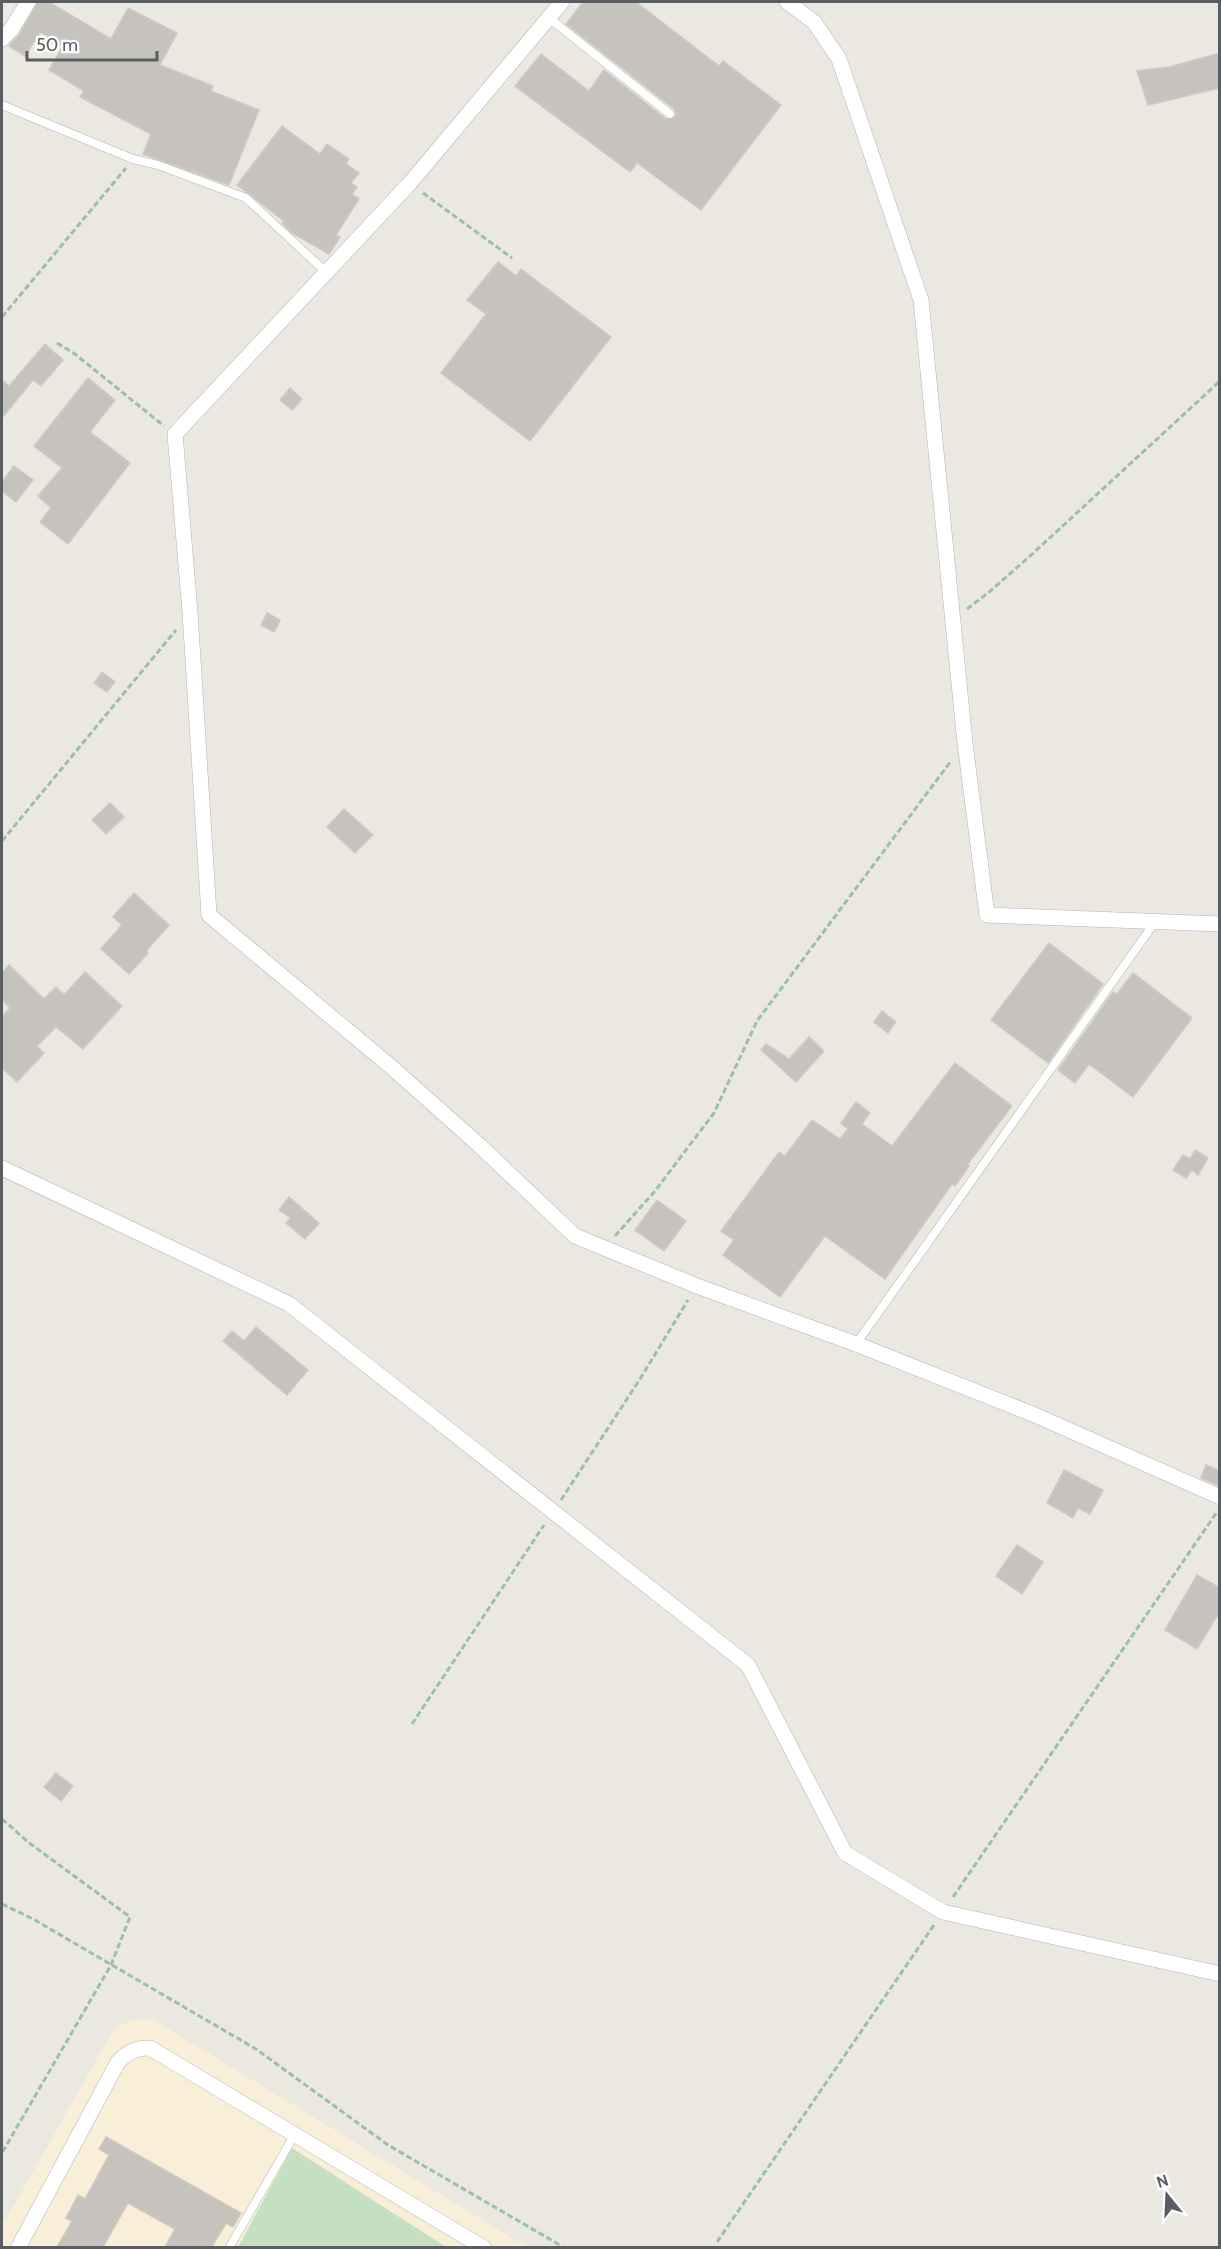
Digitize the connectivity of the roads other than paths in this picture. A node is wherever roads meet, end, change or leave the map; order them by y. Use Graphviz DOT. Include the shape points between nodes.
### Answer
graph roads {
  1 [pos="28,2"];
  2 [pos="562,2"];
  3 [pos="787,2"];
  4 [pos="549,18"];
  5 [pos="2,39"];
  6 [pos="2,105"];
  7 [pos="670,114"];
  8 [pos="326,272"];
  9 [pos="1155,922"];
  10 [pos="1220,924"];
  11 [pos="2,1168"];
  12 [pos="856,1344"];
  13 [pos="1220,1497"];
  14 [pos="1220,1974"];
  15 [pos="296,2134"];
  16 [pos="18,2247"];
  17 [pos="229,2247"];
  18 [pos="484,2247"];
  1 -- 5 [label="street"];
  2 -- 4 [label="street"];
  3 -- 9 [label="street" via="814,22 839,58 921,300 965,742 987,915"];
  4 -- 7 [label="lane"];
  4 -- 8 [label="street" via="410,183"];
  6 -- 8 [label="lane" via="133,159 246,198"];
  8 -- 12 [label="street" via="175,434 209,915 389,1065 575,1236"];
  9 -- 10 [label="street"];
  9 -- 12 [label="lane"];
  11 -- 14 [label="street" via="289,1304 748,1665 845,1853 943,1911"];
  12 -- 13 [label="street" via="1035,1415"];
  15 -- 16 [label="street" via="150,2048 134,2050 118,2062"];
  15 -- 17 [label="lane"];
  15 -- 18 [label="street"];
}
